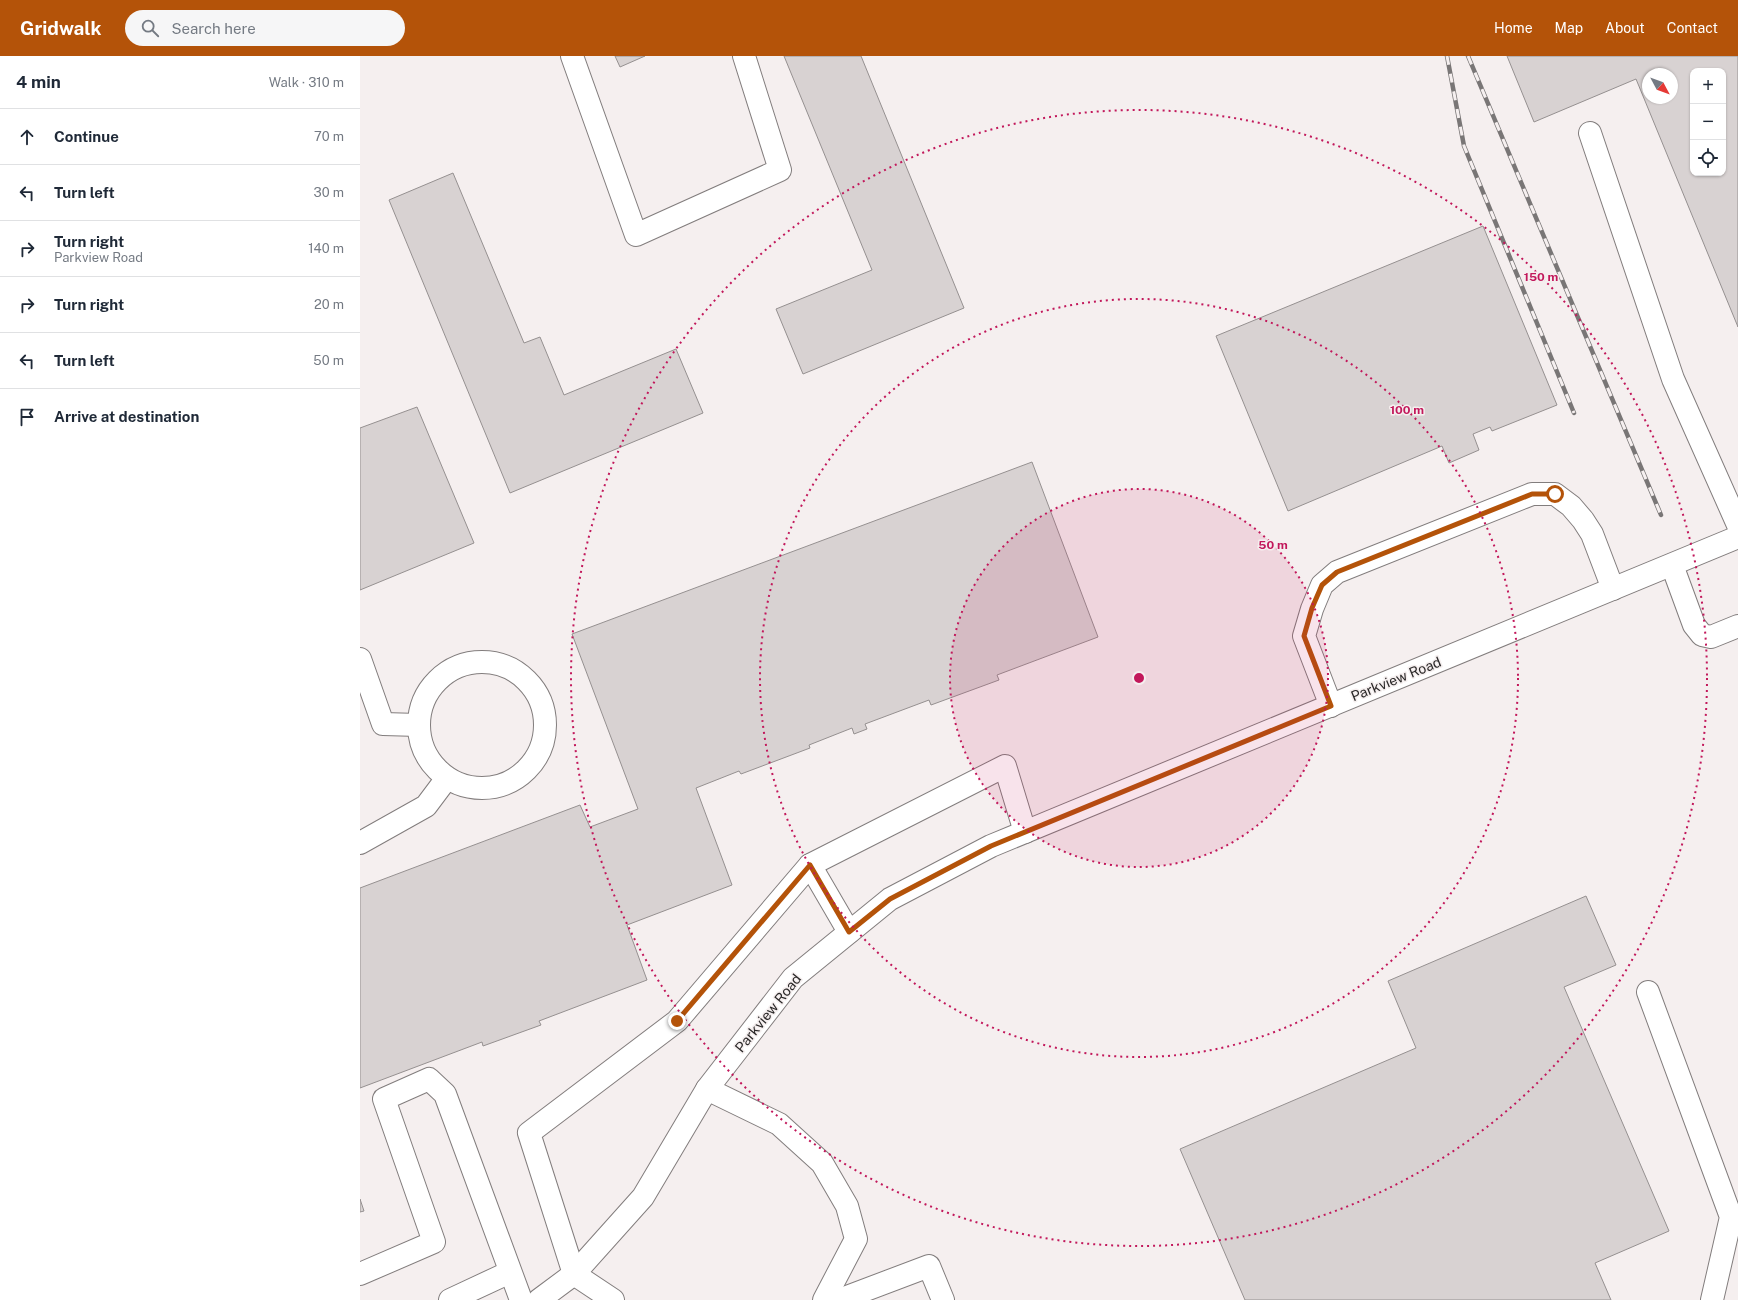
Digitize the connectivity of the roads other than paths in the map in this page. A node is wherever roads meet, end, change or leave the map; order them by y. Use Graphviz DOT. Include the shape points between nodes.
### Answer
graph roads {
  1 [pos="572,56"];
  2 [pos="744,56"];
  3 [pos="1590,133"];
  4 [pos="1738,525"];
  5 [pos="1738,537"];
  6 [pos="1672,565"];
  7 [pos="1613,589"];
  8 [pos="1738,626"];
  9 [pos="360,659"];
  10 [pos="1331,706"];
  11 [pos="418,725"];
  12 [pos="447,778"];
  13 [pos="1025,832"];
  14 [pos="360,843"];
  15 [pos="810,865"];
  16 [pos="849,932"];
  17 [pos="1648,992"];
  18 [pos="707,1089"];
  19 [pos="510,1272"];
  20 [pos="360,1274"];
  21 [pos="574,1274"];
  22 [pos="450,1300"];
  23 [pos="520,1300"];
  24 [pos="539,1300"];
  25 [pos="613,1300"];
  26 [pos="824,1300"];
  27 [pos="839,1300"];
  28 [pos="943,1300"];
  29 [pos="1712,1300"];
  1 -- 2 [label="street" via="636,235 780,170"];
  3 -- 4 [label="street" via="1673,379"];
  5 -- 6 [label="street, Parkview Road"];
  6 -- 7 [label="street, Parkview Road"];
  6 -- 8 [label="street" via="1694,625 1702,636 1711,637"];
  7 -- 10 [label="street, Parkview Road"];
  7 -- 10 [label="street" via="1592,534 1571,506 1555,494 1532,494 1337,572 1322,585 1304,636"];
  9 -- 11 [label="street" via="383,724"];
  10 -- 13 [label="street, Parkview Road"];
  11 -- 12 [label="street" via="422,746 432,764"];
  11 -- 12 [label="street" via="422,704 432,686 447,672 466,663 487,662 507,667 525,678 538,694 544,714 544,735 538,755 524,771 507,783 487,788 466,786"];
  12 -- 14 [label="street" via="426,806"];
  13 -- 15 [label="street" via="1005,766"];
  13 -- 16 [label="street, Parkview Road" via="991,846 890,899"];
  15 -- 16 [label="street"];
  15 -- 21 [label="street" via="677,1021 529,1133"];
  16 -- 18 [label="street, Parkview Road" via="793,978"];
  17 -- 29 [label="street" via="1731,1217"];
  18 -- 21 [label="street, Parkview Road" via="643,1198"];
  18 -- 26 [label="street" via="779,1124 822,1163 847,1206 856,1239"];
  19 -- 20 [label="street" via="445,1094 430,1079 384,1099 434,1242"];
  19 -- 22 [label="street"];
  19 -- 23 [label="street"];
  21 -- 24 [label="street, Parkview Road"];
  21 -- 25 [label="street"];
  27 -- 28 [label="street" via="928,1266"];
}
